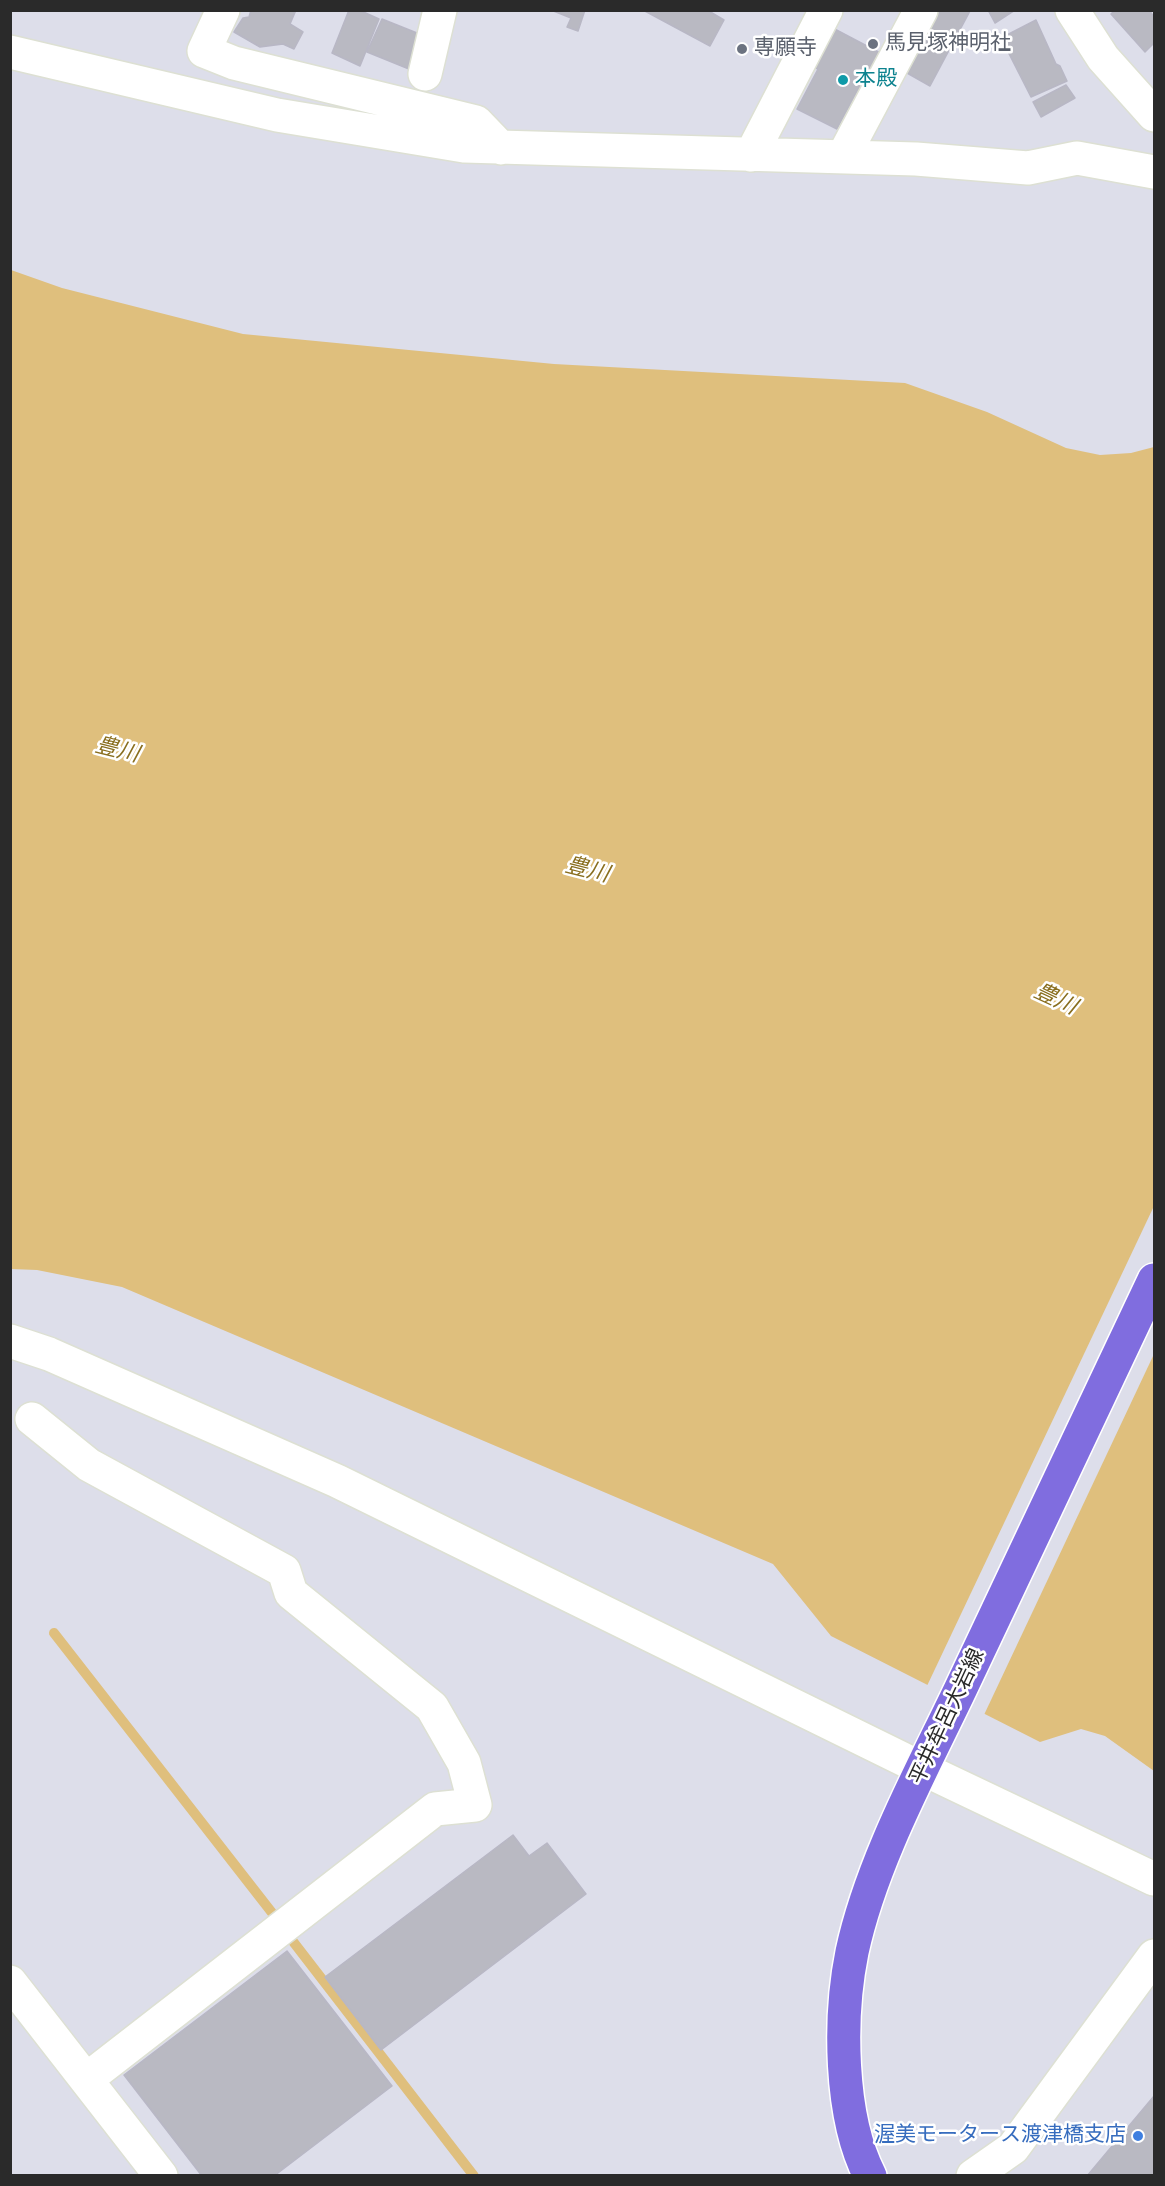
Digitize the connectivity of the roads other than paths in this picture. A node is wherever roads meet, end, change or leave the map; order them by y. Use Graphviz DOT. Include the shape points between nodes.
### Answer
graph roads {
  1 [pos="223,10"];
  2 [pos="440,10"];
  3 [pos="826,10"];
  4 [pos="921,10"];
  5 [pos="1072,10"];
  6 [pos="10,52"];
  7 [pos="425,74"];
  8 [pos="1155,115"];
  9 [pos="501,148"];
  10 [pos="751,155"];
  11 [pos="843,157"];
  12 [pos="1155,172"];
  13 [pos="1155,1280"];
  14 [pos="10,1341"];
  15 [pos="32,1419"];
  16 [pos="926,1763"];
  17 [pos="1155,1879"];
  18 [pos="1155,1956"];
  19 [pos="10,1982"];
  20 [pos="87,2079"];
  21 [pos="161,2175"];
  22 [pos="870,2175"];
  23 [pos="973,2175"];
  1 -- 9 [label="street" via="204,51 234,63 477,122"];
  2 -- 7 [label="street"];
  3 -- 10 [label="street"];
  4 -- 11 [label="street"];
  5 -- 8 [label="street" via="1103,58"];
  6 -- 9 [label="street" via="277,115 464,146"];
  9 -- 10 [label="street"];
  10 -- 11 [label="street"];
  11 -- 12 [label="street" via="1028,168 1077,158"];
  13 -- 16 [label="main road, 平井牟呂大岩線"];
  14 -- 16 [label="street" via="50,1354 337,1481"];
  15 -- 20 [label="street" via="89,1465 284,1571 291,1593 432,1707 464,1763 475,1805 435,1809"];
  16 -- 17 [label="street"];
  16 -- 22 [label="main road, 平井牟呂大岩線" via="867,1894 852,1953 844,2055 851,2113"];
  18 -- 23 [label="street" via="1014,2148"];
  19 -- 20 [label="street"];
  20 -- 21 [label="street"];
}
